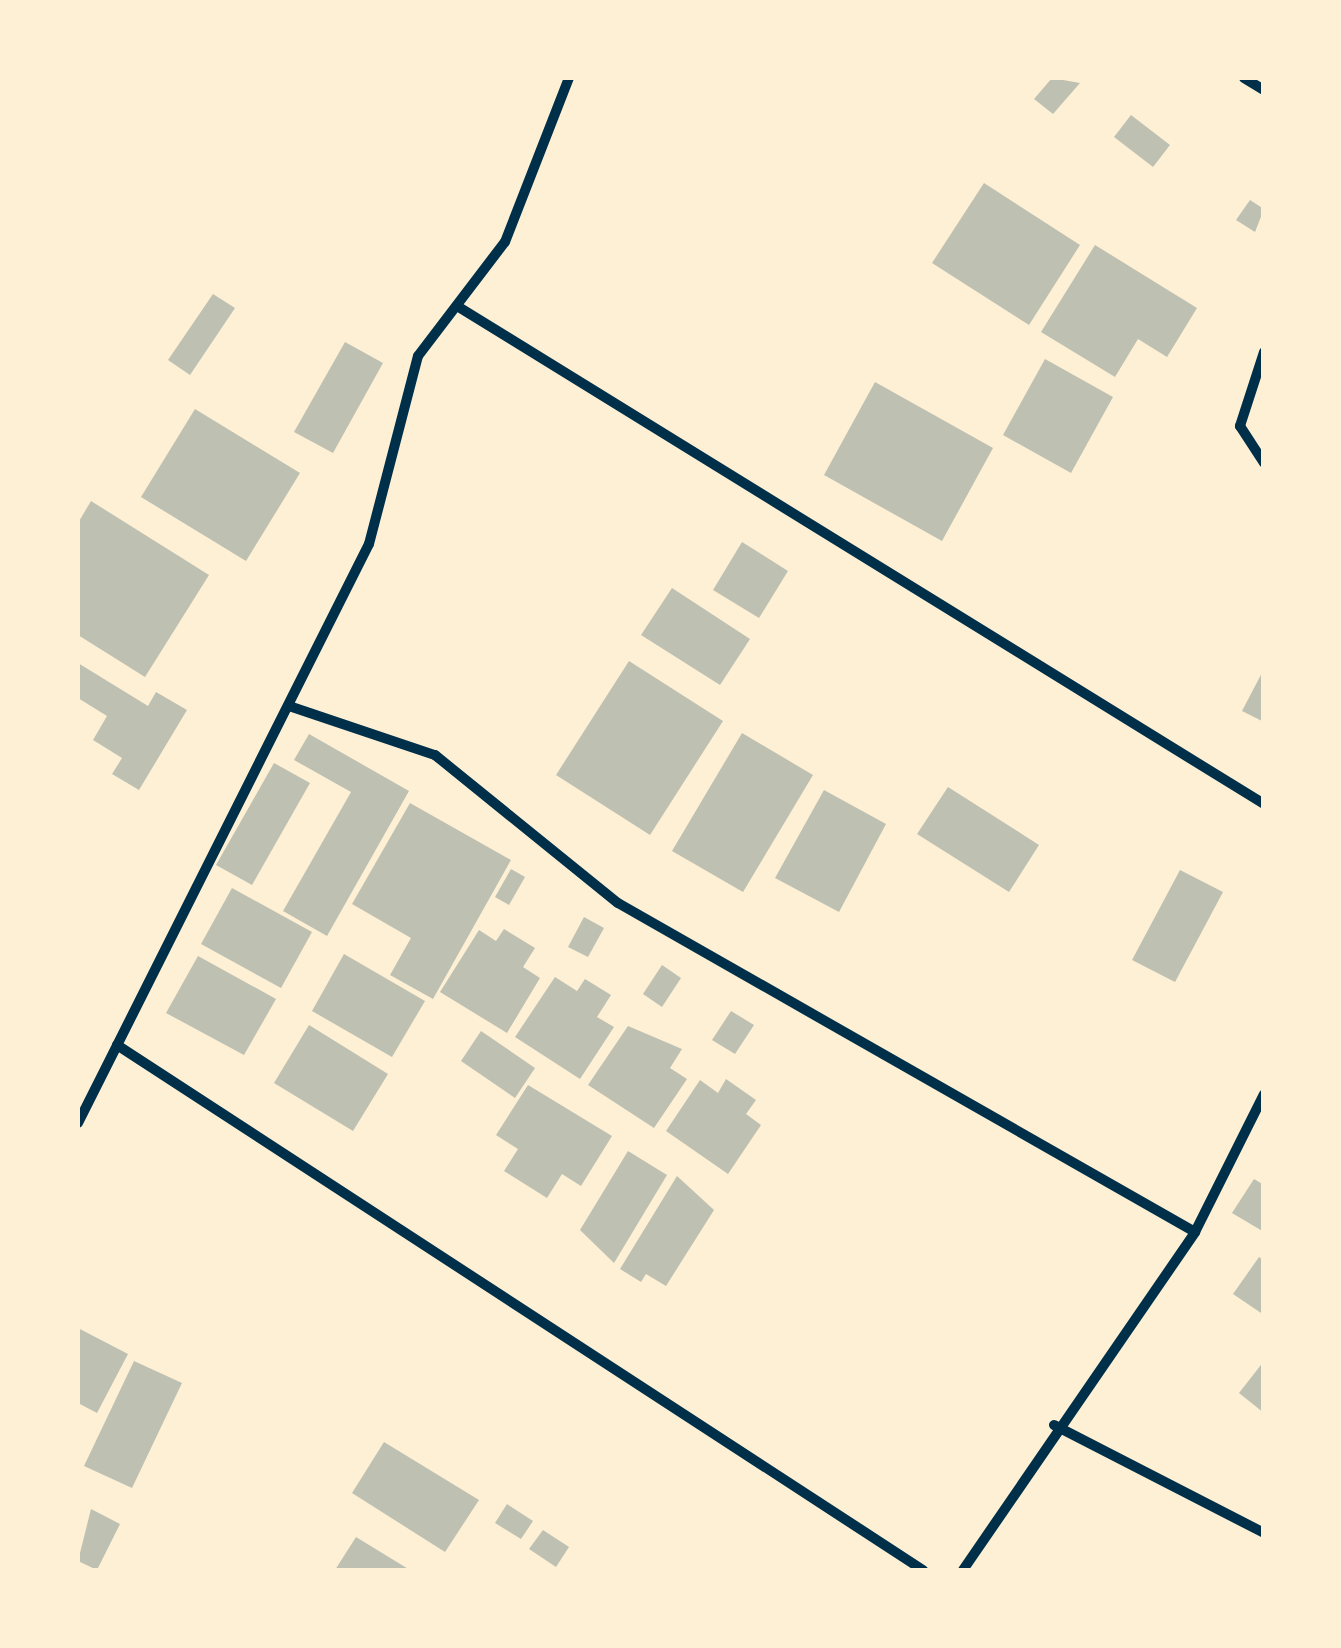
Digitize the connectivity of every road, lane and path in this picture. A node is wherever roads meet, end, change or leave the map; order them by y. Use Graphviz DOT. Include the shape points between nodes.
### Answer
graph roads {
  1 [pos="569,78"];
  2 [pos="1244,78"];
  3 [pos="1264,90"];
  4 [pos="458,306"];
  5 [pos="1264,352"];
  6 [pos="1264,464"];
  7 [pos="289,706"];
  8 [pos="1264,804"];
  9 [pos="117,1044"];
  10 [pos="1264,1094"];
  11 [pos="78,1123"];
  12 [pos="1195,1232"];
  13 [pos="1054,1426"];
  14 [pos="1264,1533"];
  15 [pos="924,1570"];
  16 [pos="963,1570"];
  1 -- 4 [label="street" via="530,191"];
  2 -- 3 [label="street"];
  4 -- 7 [label="street" via="418,356 369,544"];
  4 -- 8 [label="street"];
  5 -- 6 [label="street" via="1240,426"];
  7 -- 9 [label="street"];
  7 -- 12 [label="street" via="435,755 618,903"];
  9 -- 11 [label="street"];
  9 -- 15 [label="street"];
  10 -- 12 [label="street"];
  12 -- 13 [label="street"];
  13 -- 14 [label="street"];
  13 -- 16 [label="street"];
}
